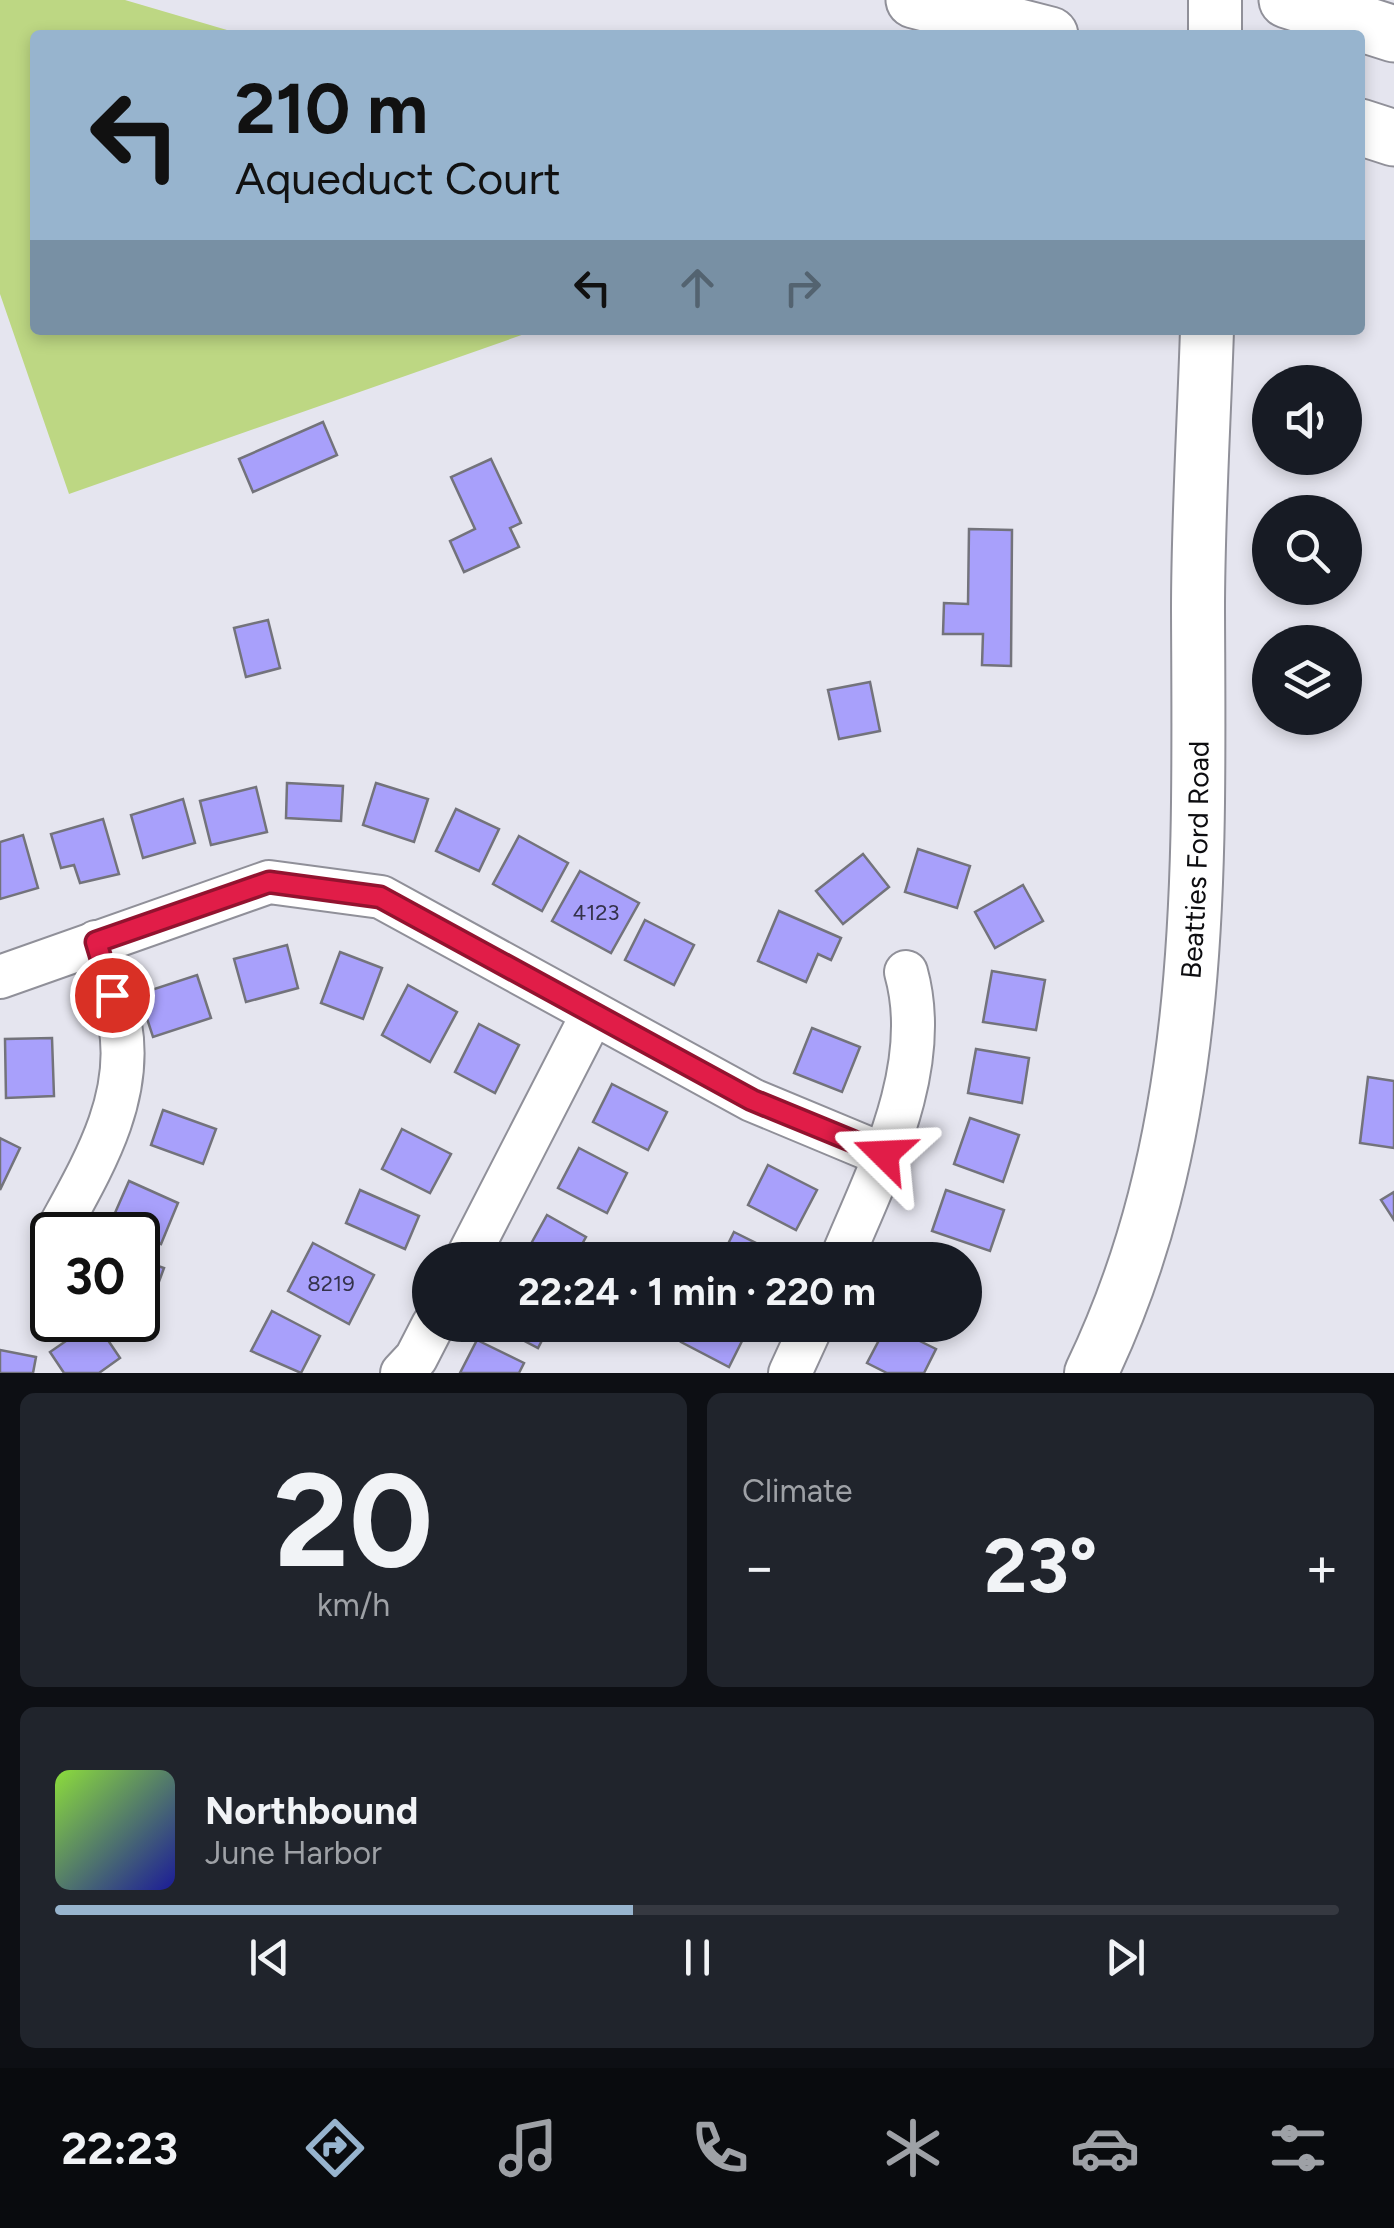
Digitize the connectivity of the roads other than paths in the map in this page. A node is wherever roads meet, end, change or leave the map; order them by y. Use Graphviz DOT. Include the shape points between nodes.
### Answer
graph roads {
  1 [pos="914,0"];
  2 [pos="1216,0"];
  3 [pos="1287,0"];
  4 [pos="1031,30"];
  5 [pos="1215,30"];
  6 [pos="1394,34"];
  7 [pos="1365,129"];
  8 [pos="1394,138"];
  9 [pos="1207,335"];
  10 [pos="96,942"];
  11 [pos="906,972"];
  12 [pos="0,976"];
  13 [pos="592,1015"];
  14 [pos="884,1154"];
  15 [pos="66,1212"];
  16 [pos="475,1242"];
  17 [pos="847,1242"];
  18 [pos="424,1342"];
  19 [pos="804,1342"];
  20 [pos="402,1373"];
  21 [pos="790,1373"];
  22 [pos="1091,1373"];
  1 -- 4 [label="highway"];
  2 -- 5 [label="main road"];
  3 -- 6 [label="highway"];
  7 -- 8 [label="highway"];
  9 -- 22 [label="main road, Beatties Ford Road" via="1198,604 1200,874 1189,1024 1149,1225"];
  10 -- 12 [label="street"];
  10 -- 13 [label="street" via="269,882 308,884 380,897"];
  10 -- 15 [label="street" via="120,1025 123,1081 110,1126"];
  11 -- 14 [label="street" via="915,1006 913,1053"];
  13 -- 14 [label="street" via="752,1100"];
  13 -- 16 [label="street"];
  14 -- 17 [label="street"];
  18 -- 20 [label="street"];
  19 -- 21 [label="street"];
}
